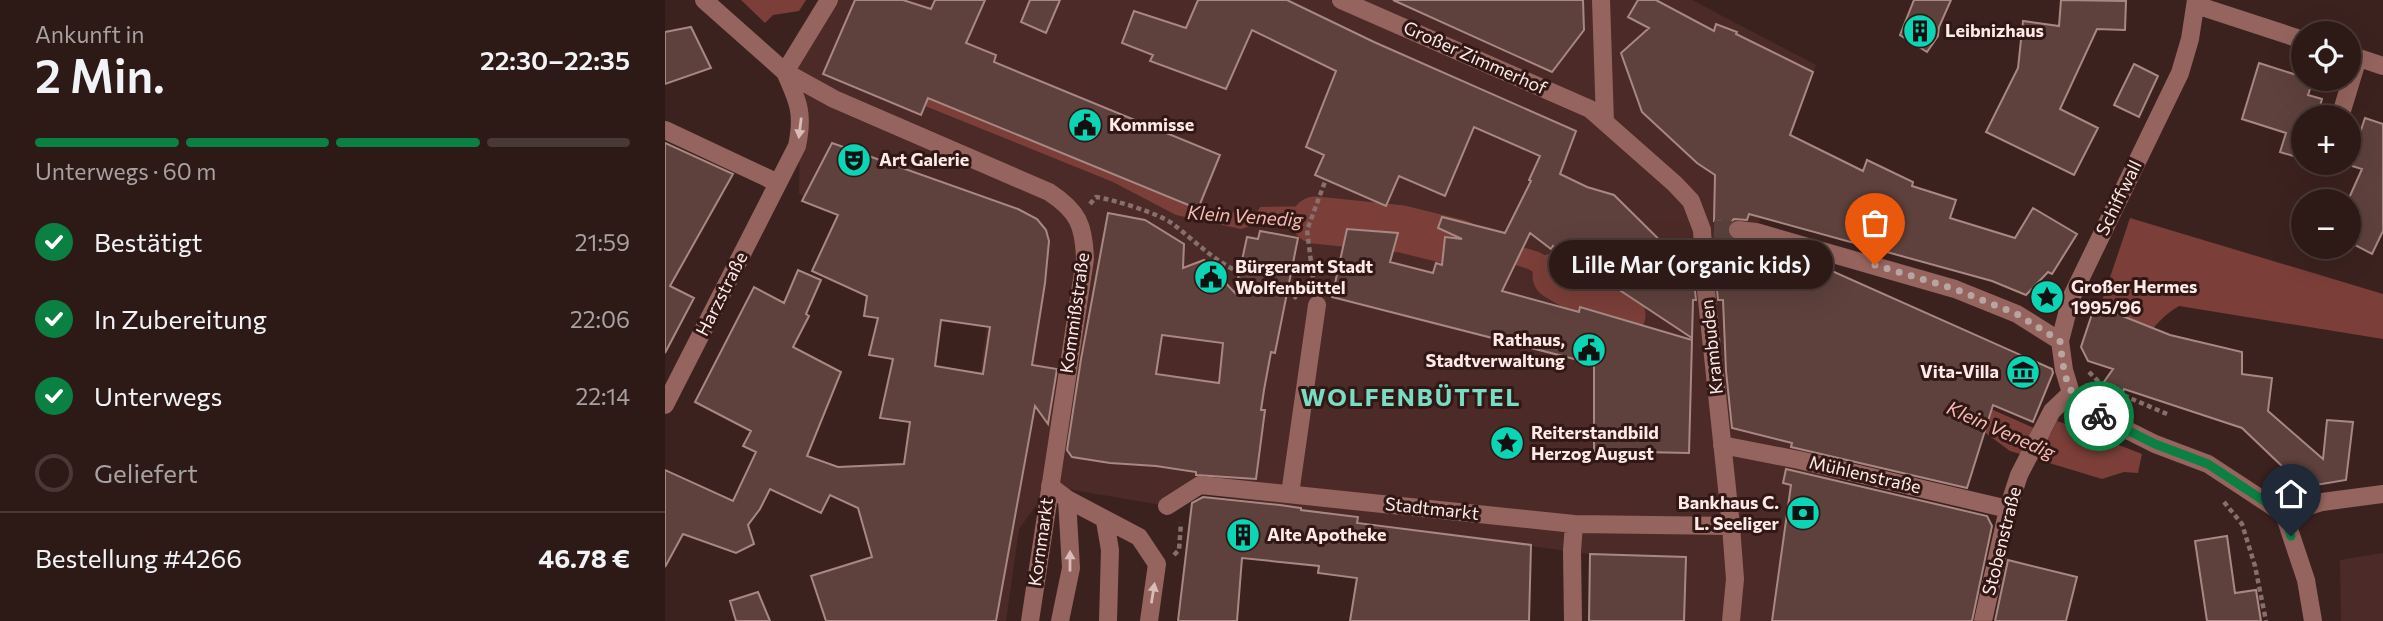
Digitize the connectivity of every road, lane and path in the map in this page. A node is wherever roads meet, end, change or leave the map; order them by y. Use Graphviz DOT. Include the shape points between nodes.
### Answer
graph roads {
  1 [pos="704,0"];
  2 [pos="829,0"];
  3 [pos="1341,0"];
  4 [pos="1601,0"];
  5 [pos="2196,2"];
  6 [pos="2291,36"];
  7 [pos="2361,59"];
  8 [pos="2383,66"];
  9 [pos="785,72"];
  10 [pos="1605,122"];
  11 [pos="665,131"];
  12 [pos="1325,179"];
  13 [pos="778,183"];
  14 [pos="1077,218"];
  15 [pos="1738,230"];
  16 [pos="1239,272"];
  17 [pos="1317,305"];
  18 [pos="2060,341"];
  19 [pos="2087,369"];
  20 [pos="2071,393"];
  21 [pos="665,405"];
  22 [pos="2167,414"];
  23 [pos="1722,445"];
  24 [pos="1050,486"];
  25 [pos="2383,494"];
  26 [pos="1290,495"];
  27 [pos="2221,498"];
  28 [pos="1067,499"];
  29 [pos="1167,506"];
  30 [pos="2008,509"];
  31 [pos="2284,514"];
  32 [pos="1105,520"];
  33 [pos="1574,524"];
  34 [pos="1731,526"];
  35 [pos="1030,621"];
  36 [pos="1060,621"];
  37 [pos="1108,621"];
  38 [pos="1149,621"];
  39 [pos="1573,621"];
  40 [pos="1731,621"];
  41 [pos="1983,621"];
  42 [pos="2266,621"];
  43 [pos="2313,621"];
  1 -- 9 [label="street"];
  2 -- 9 [label="street"];
  3 -- 10 [label="street, Großer Zimmerhof" via="1590,109"];
  4 -- 10 [label="street"];
  5 -- 6 [label="street"];
  5 -- 18 [label="street, Schiffwall" via="2180,73 2071,298"];
  7 -- 8 [label="street"];
  9 -- 13 [label="street, Harzstraße, one-way" via="801,118 797,146"];
  9 -- 14 [label="street" via="834,99 1049,191"];
  10 -- 23 [label="street, Krambuden" via="1675,184 1708,230 1705,281"];
  11 -- 13 [label="street"];
  12 -- 17 [label="path" via="1307,230"];
  13 -- 21 [label="street, Harzstraße"];
  14 -- 16 [label="path" via="1096,197 1111,199 1170,222 1223,265"];
  14 -- 24 [label="street, Kommißstraße" via="1086,259"];
  15 -- 18 [label="street" via="1955,289 2017,314"];
  17 -- 26 [label="street"];
  18 -- 20 [label="street, Schiffwall"];
  19 -- 22 [label="path" via="2120,395"];
  20 -- 30 [label="street, Stobenstraße" via="2052,411 2019,475"];
  20 -- 31 [label="street" via="2085,409 2208,464"];
  23 -- 30 [label="street, Mühlenstraße"];
  23 -- 34 [label="street, Krambuden"];
  24 -- 28 [label="street, Kornmarkt"];
  24 -- 35 [label="street, Kornmarkt"];
  25 -- 31 [label="street" via="2322,502"];
  26 -- 29 [label="street, Stadtmarkt" via="1200,485"];
  26 -- 33 [label="street, Stadtmarkt"];
  27 -- 42 [label="path" via="2242,524"];
  28 -- 32 [label="street, Kornmarkt"];
  36 -- 28 [label="street, Kornmarkt, one-way" via="1071,568"];
  30 -- 41 [label="street, Stobenstraße"];
  31 -- 43 [label="street" via="2306,580"];
  32 -- 37 [label="street" via="1110,550"];
  38 -- 32 [label="street, Kornmarkt, one-way" via="1157,564 1139,537"];
  33 -- 34 [label="street, Stadtmarkt"];
  33 -- 39 [label="street"];
  34 -- 40 [label="street, Krambuden" via="1735,579"];
}
